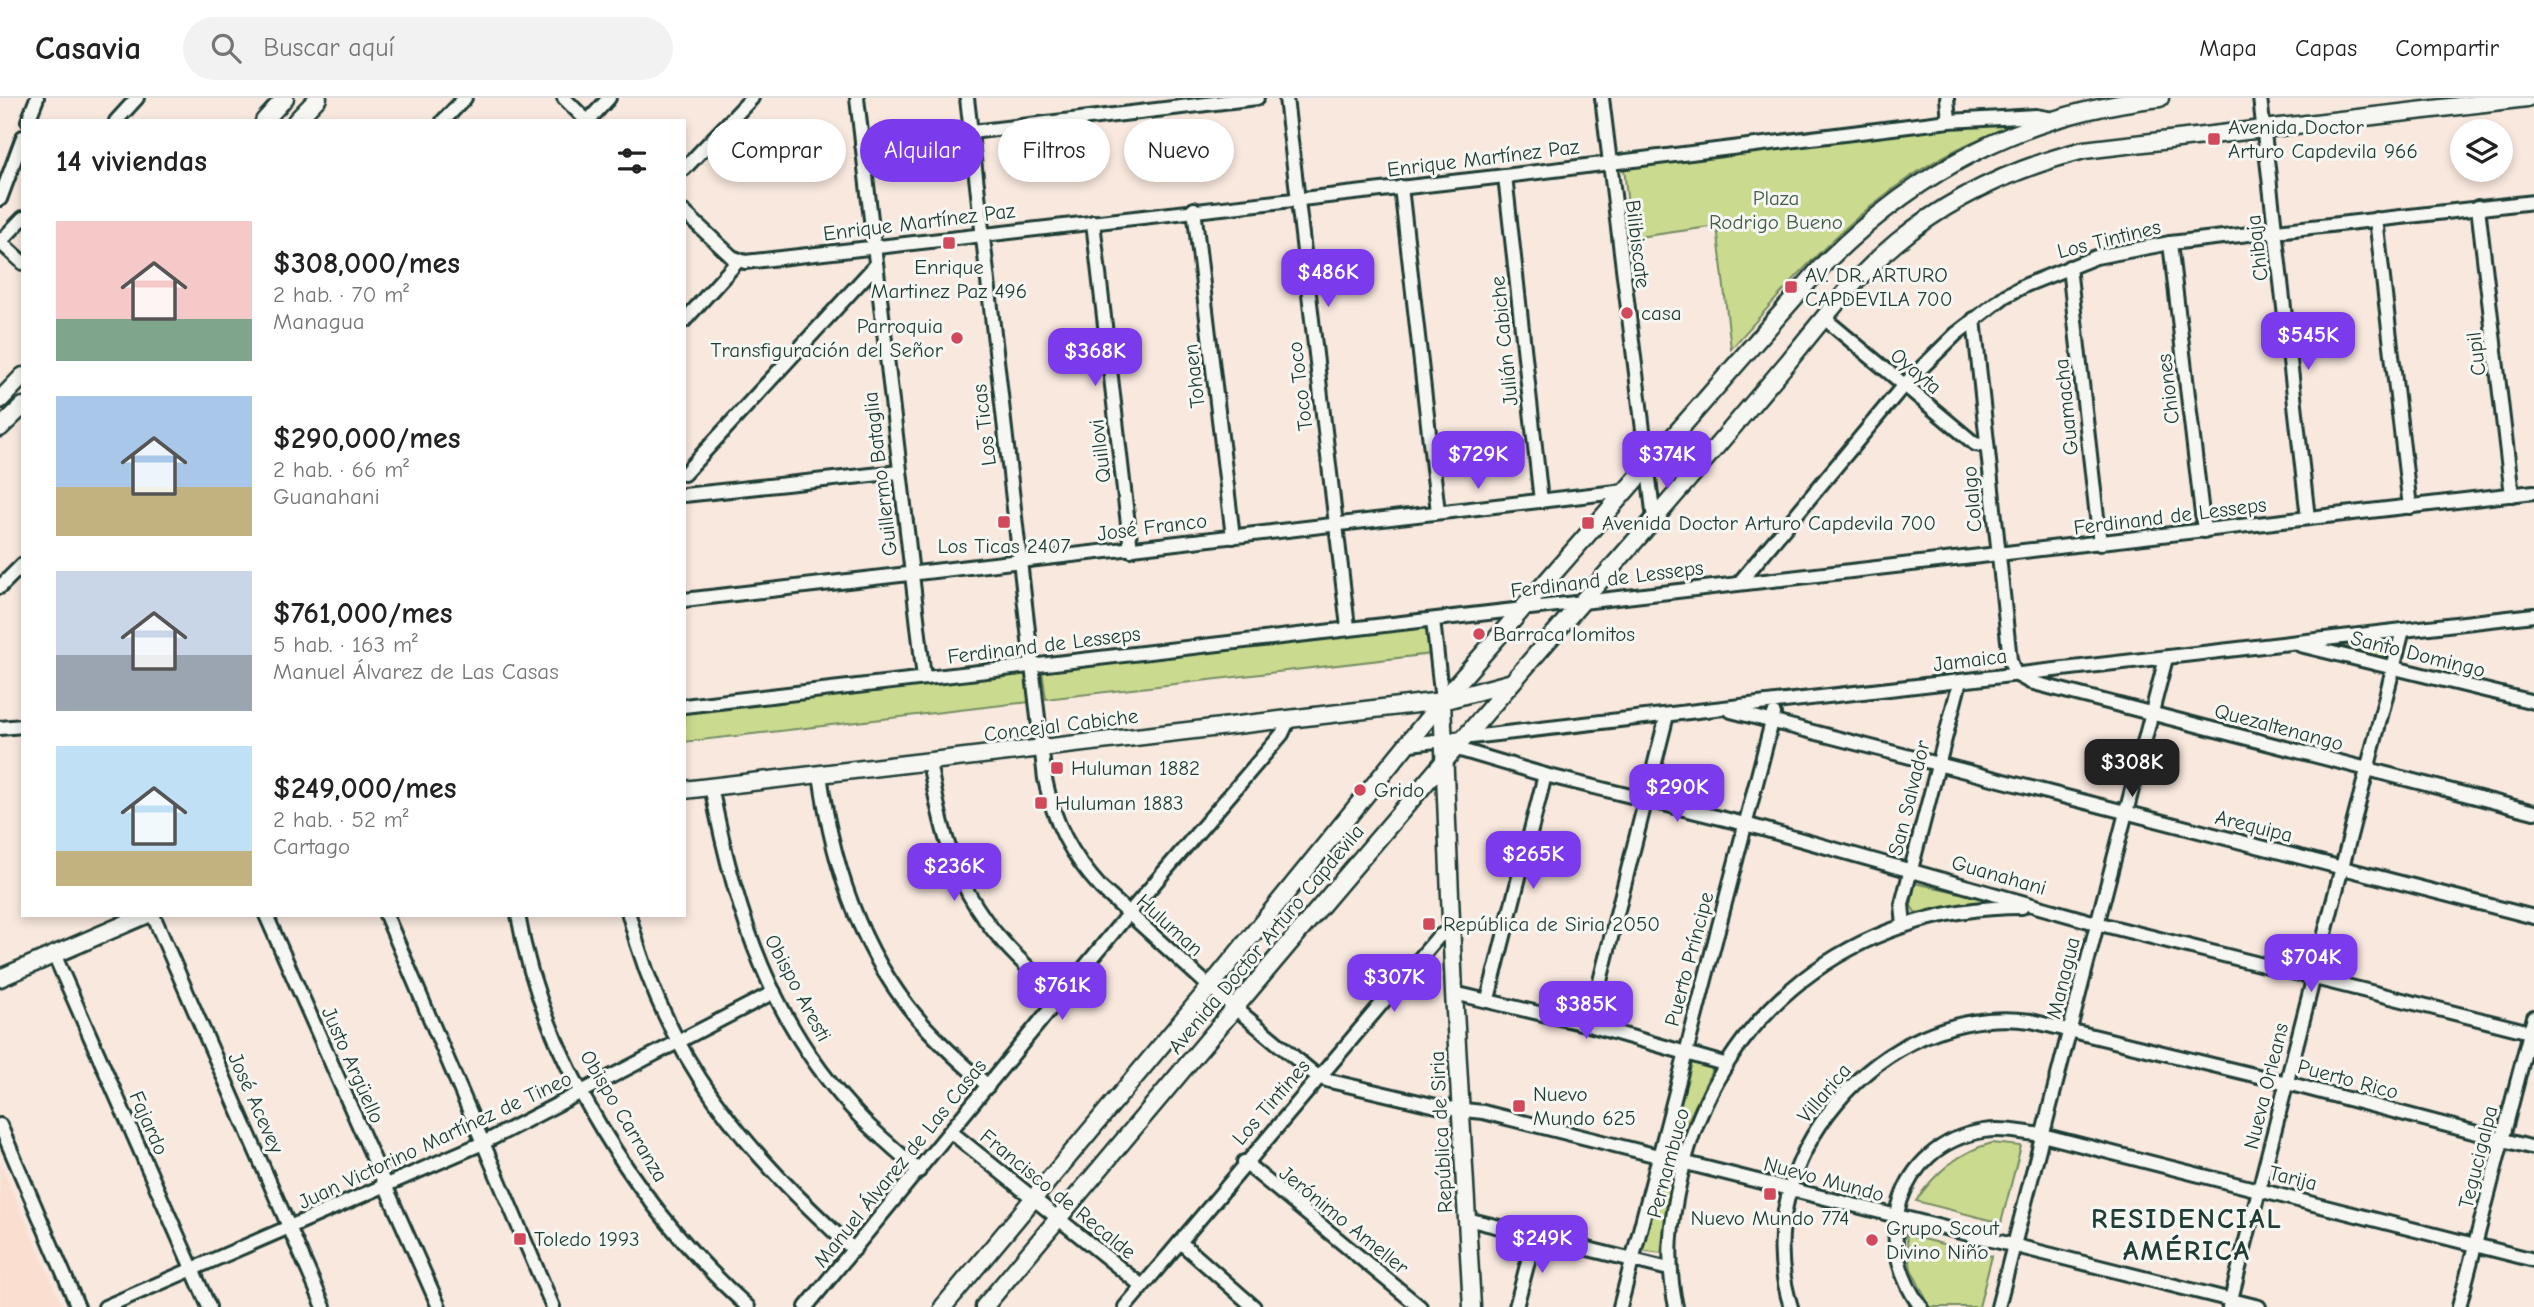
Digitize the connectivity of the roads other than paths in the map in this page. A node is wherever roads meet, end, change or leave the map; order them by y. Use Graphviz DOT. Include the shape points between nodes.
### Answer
graph roads {
  1 [pos="37,98"];
  2 [pos="137,98"];
  3 [pos="285,98"];
  4 [pos="318,98"];
  5 [pos="465,98"];
  6 [pos="564,98"];
  7 [pos="609,98"];
  8 [pos="752,98"];
  9 [pos="857,98"];
  10 [pos="967,98"];
  11 [pos="1257,98"];
  12 [pos="1286,98"];
  13 [pos="1602,98"];
  14 [pos="1947,98"];
  15 [pos="2160,98"];
  16 [pos="2260,98"];
  17 [pos="2527,98"];
  18 [pos="2053,118"];
  19 [pos="30,119"];
  20 [pos="118,119"];
  21 [pos="266,119"];
  22 [pos="298,119"];
  23 [pos="445,119"];
  24 [pos="585,119"];
  25 [pos="589,119"];
  26 [pos="969,119"];
  27 [pos="1949,121"];
  28 [pos="860,126"];
  29 [pos="2263,128"];
  30 [pos="984,130"];
  31 [pos="21,141"];
  32 [pos="1609,163"];
  33 [pos="686,167"];
  34 [pos="1505,176"];
  35 [pos="866,182"];
  36 [pos="976,182"];
  37 [pos="1401,187"];
  38 [pos="1298,197"];
  39 [pos="0,199"];
  40 [pos="2534,202"];
  41 [pos="2478,208"];
  42 [pos="1194,209"];
  43 [pos="686,214"];
  44 [pos="2376,219"];
  45 [pos="21,220"];
  46 [pos="1093,222"];
  47 [pos="2274,230"];
  48 [pos="982,234"];
  49 [pos="0,242"];
  50 [pos="2170,243"];
  51 [pos="873,248"];
  52 [pos="21,261"];
  53 [pos="738,261"];
  54 [pos="875,266"];
  55 [pos="2069,267"];
  56 [pos="1824,318"];
  57 [pos="686,319"];
  58 [pos="1974,319"];
  59 [pos="21,378"];
  60 [pos="1903,386"];
  61 [pos="0,400"];
  62 [pos="21,408"];
  63 [pos="0,428"];
  64 [pos="1986,446"];
  65 [pos="1646,467"];
  66 [pos="686,472"];
  67 [pos="899,472"];
  68 [pos="1625,491"];
  69 [pos="2534,492"];
  70 [pos="686,495"];
  71 [pos="2512,495"];
  72 [pos="1541,501"];
  73 [pos="2410,506"];
  74 [pos="1437,512"];
  75 [pos="2308,518"];
  76 [pos="1654,519"];
  77 [pos="1336,524"];
  78 [pos="2204,531"];
  79 [pos="1233,537"];
  80 [pos="2100,544"];
  81 [pos="1131,550"];
  82 [pos="1997,555"];
  83 [pos="1020,562"];
  84 [pos="21,566"];
  85 [pos="911,574"];
  86 [pos="1739,583"];
  87 [pos="0,587"];
  88 [pos="686,600"];
  89 [pos="1582,602"];
  90 [pos="1526,608"];
  91 [pos="2534,615"];
  92 [pos="1433,620"];
  93 [pos="1348,627"];
  94 [pos="2403,630"];
  95 [pos="2292,643"];
  96 [pos="2166,657"];
  97 [pos="1034,665"];
  98 [pos="2393,668"];
  99 [pos="2015,674"];
  100 [pos="924,678"];
  101 [pos="1514,681"];
  102 [pos="1960,681"];
  103 [pos="1442,701"];
  104 [pos="2534,702"];
  105 [pos="1774,703"];
  106 [pos="686,706"];
  107 [pos="1722,708"];
  108 [pos="2151,714"];
  109 [pos="1667,715"];
  110 [pos="1289,719"];
  111 [pos="1773,722"];
  112 [pos="21,724"];
  113 [pos="0,728"];
  114 [pos="1410,744"];
  115 [pos="1452,746"];
  116 [pos="1041,748"];
  117 [pos="929,761"];
  118 [pos="1937,761"];
  119 [pos="2367,770"];
  120 [pos="820,774"];
  121 [pos="1545,775"];
  122 [pos="711,786"];
  123 [pos="686,790"];
  124 [pos="1647,799"];
  125 [pos="2534,812"];
  126 [pos="2125,814"];
  127 [pos="1745,824"];
  128 [pos="2342,867"];
  129 [pos="1910,869"];
  130 [pos="2038,906"];
  131 [pos="1129,913"];
  132 [pos="141,917"];
  133 [pos="154,917"];
  134 [pos="267,917"];
  135 [pos="387,917"];
  136 [pos="518,917"];
  137 [pos="630,917"];
  138 [pos="2534,917"];
  139 [pos="2096,923"];
  140 [pos="1904,926"];
  141 [pos="1452,929"];
  142 [pos="54,954"];
  143 [pos="0,978"];
  144 [pos="2314,978"];
  145 [pos="1210,987"];
  146 [pos="774,992"];
  147 [pos="1454,993"];
  148 [pos="1061,997"];
  149 [pos="1488,999"];
  150 [pos="1235,1008"];
  151 [pos="2534,1017"];
  152 [pos="1589,1025"];
  153 [pos="2070,1030"];
  154 [pos="2532,1033"];
  155 [pos="679,1044"];
  156 [pos="1685,1051"];
  157 [pos="1724,1064"];
  158 [pos="1318,1077"];
  159 [pos="2287,1083"];
  160 [pos="988,1086"];
  161 [pos="583,1094"];
  162 [pos="1460,1109"];
  163 [pos="0,1125"];
  164 [pos="951,1132"];
  165 [pos="2042,1135"];
  166 [pos="2502,1139"];
  167 [pos="483,1143"];
  168 [pos="2534,1148"];
  169 [pos="1657,1155"];
  170 [pos="1244,1162"];
  171 [pos="1684,1163"];
  172 [pos="919,1171"];
  173 [pos="386,1186"];
  174 [pos="1790,1189"];
  175 [pos="2259,1189"];
  176 [pos="1033,1199"];
  177 [pos="1894,1217"];
  178 [pos="1058,1218"];
  179 [pos="1467,1219"];
  180 [pos="289,1227"];
  181 [pos="1535,1235"];
  182 [pos="1180,1242"];
  183 [pos="2475,1245"];
  184 [pos="2014,1246"];
  185 [pos="854,1250"];
  186 [pos="1632,1260"];
  187 [pos="2534,1260"];
  188 [pos="192,1269"];
  189 [pos="1669,1269"];
  190 [pos="1142,1286"];
  191 [pos="2230,1304"];
  192 [pos="78,1307"];
  193 [pos="106,1307"];
  194 [pos="209,1307"];
  195 [pos="324,1307"];
  196 [pos="439,1307"];
  197 [pos="553,1307"];
  198 [pos="748,1307"];
  199 [pos="806,1307"];
  200 [pos="943,1307"];
  201 [pos="984,1307"];
  202 [pos="1125,1307"];
  203 [pos="1254,1307"];
  204 [pos="1420,1307"];
  205 [pos="1472,1307"];
  206 [pos="1516,1307"];
  207 [pos="1620,1307"];
  208 [pos="1676,1307"];
  209 [pos="1791,1307"];
  210 [pos="1921,1307"];
  211 [pos="1998,1307"];
  212 [pos="2259,1307"];
  213 [pos="2459,1307"];
  1 -- 19 [label="street"];
  2 -- 20 [label="street"];
  3 -- 21 [label="main road"];
  4 -- 22 [label="main road"];
  5 -- 23 [label="street"];
  6 -- 24 [label="street"];
  7 -- 25 [label="street"];
  8 -- 33 [label="street"];
  9 -- 28 [label="street, Guillermo Bataglia"];
  10 -- 26 [label="street, Los Ticas"];
  11 -- 30 [label="street"];
  12 -- 38 [label="street, Toco Toco"];
  13 -- 32 [label="street, Bilibiscate"];
  14 -- 27 [label="street"];
  15 -- 18 [label="main road, Avenida Doctor Arturo Capdevila"];
  16 -- 29 [label="street, Chibaja"];
  17 -- 29 [label="main road, Avenida Doctor Arturo Capdevila"];
  18 -- 27 [label="street, Enrique Martínez Paz"];
  18 -- 65 [label="main road, Avenida Doctor Arturo Capdevila" via="1958,160 1878,213 1823,265"];
  27 -- 32 [label="street, Enrique Martínez Paz"];
  29 -- 47 [label="street, Chibaja"];
  29 -- 56 [label="main road, Avenida Doctor Arturo Capdevila" via="2107,146 2052,159 1994,181 1930,216 1900,240"];
  31 -- 39 [label="street"];
  32 -- 34 [label="street, Enrique Martínez Paz"];
  32 -- 65 [label="street, Bilibiscate"];
  34 -- 37 [label="street, Enrique Martínez Paz"];
  34 -- 72 [label="street, Julián Cabiche"];
  35 -- 51 [label="street, Guillermo Bataglia"];
  36 -- 48 [label="street, Los Ticas"];
  37 -- 38 [label="street, Enrique Martínez Paz"];
  37 -- 74 [label="street"];
  38 -- 42 [label="street, Enrique Martínez Paz"];
  38 -- 77 [label="street, Toco Toco"];
  40 -- 41 [label="street, Los Tintines"];
  41 -- 44 [label="street, Los Tintines"];
  41 -- 71 [label="street, Cupil"];
  42 -- 46 [label="street, Enrique Martínez Paz"];
  42 -- 79 [label="street, Tohaen"];
  43 -- 53 [label="street"];
  44 -- 47 [label="street, Los Tintines"];
  44 -- 73 [label="street"];
  45 -- 49 [label="street"];
  46 -- 48 [label="street, Enrique Martínez Paz"];
  46 -- 81 [label="street, Quillovi"];
  47 -- 50 [label="street, Los Tintines"];
  47 -- 75 [label="street, Chibaja"];
  48 -- 51 [label="street, Enrique Martínez Paz"];
  48 -- 83 [label="street, Los Ticas"];
  49 -- 52 [label="street"];
  50 -- 55 [label="street, Los Tintines"];
  50 -- 78 [label="street, Chiones"];
  51 -- 53 [label="street, Enrique Martínez Paz"];
  51 -- 54 [label="street, Guillermo Bataglia"];
  53 -- 57 [label="street"];
  54 -- 66 [label="street"];
  54 -- 67 [label="street, Guillermo Bataglia"];
  55 -- 58 [label="street, Los Tintines" via="2005,296"];
  55 -- 80 [label="street, Guamacha"];
  56 -- 60 [label="street, Oyayta"];
  56 -- 76 [label="main road, Avenida Doctor Arturo Capdevila"];
  58 -- 60 [label="street, Los Tintines"];
  58 -- 64 [label="street, Colalgo"];
  59 -- 61 [label="main road"];
  60 -- 64 [label="street, Oyayta" via="1975,444"];
  60 -- 86 [label="street, Los Tintines"];
  62 -- 63 [label="main road"];
  64 -- 82 [label="street, Colalgo"];
  65 -- 68 [label="main road, Avenida Doctor Arturo Capdevila"];
  65 -- 76 [label="street, Bilibiscate"];
  67 -- 70 [label="street"];
  67 -- 85 [label="street, Guillermo Bataglia"];
  68 -- 72 [label="street, José Franco"];
  68 -- 90 [label="main road, Avenida Doctor Arturo Capdevila"];
  69 -- 71 [label="street, Ferdinand de Lesseps"];
  71 -- 73 [label="street, Ferdinand de Lesseps"];
  72 -- 74 [label="street, José Franco"];
  73 -- 75 [label="street, Ferdinand de Lesseps"];
  74 -- 77 [label="street, José Franco"];
  75 -- 78 [label="street, Ferdinand de Lesseps"];
  76 -- 89 [label="main road, Avenida Doctor Arturo Capdevila"];
  77 -- 79 [label="street, José Franco"];
  77 -- 93 [label="street, Toco Toco"];
  78 -- 80 [label="street, Ferdinand de Lesseps"];
  79 -- 81 [label="street, José Franco"];
  80 -- 82 [label="street, Ferdinand de Lesseps"];
  81 -- 83 [label="street, José Franco"];
  82 -- 86 [label="street, Ferdinand de Lesseps"];
  82 -- 99 [label="street, Colalgo"];
  83 -- 85 [label="street, José Franco"];
  83 -- 97 [label="street, Los Ticas"];
  84 -- 87 [label="street"];
  85 -- 88 [label="street, José Franco"];
  85 -- 100 [label="street, Guillermo Bataglia"];
  86 -- 89 [label="street, Ferdinand de Lesseps"];
  89 -- 90 [label="street, Ferdinand de Lesseps"];
  89 -- 101 [label="main road, Avenida Doctor Arturo Capdevila"];
  90 -- 92 [label="street, Ferdinand de Lesseps"];
  90 -- 103 [label="main road, Avenida Doctor Arturo Capdevila"];
  91 -- 94 [label="street, Jamaica"];
  92 -- 93 [label="street, Ferdinand de Lesseps"];
  92 -- 103 [label="street, República de Siria"];
  93 -- 97 [label="street, Ferdinand de Lesseps"];
  94 -- 95 [label="street, Jamaica"];
  94 -- 98 [label="street, Nueva Orleans"];
  95 -- 96 [label="street, Jamaica"];
  95 -- 98 [label="street, Santo Domingo"];
  96 -- 99 [label="street, Jamaica"];
  96 -- 108 [label="street, Managua"];
  97 -- 100 [label="street, Ferdinand de Lesseps"];
  97 -- 116 [label="street, Los Ticas"];
  98 -- 104 [label="street, Santo Domingo"];
  98 -- 119 [label="street, Nueva Orleans"];
  99 -- 102 [label="street, Jamaica"];
  99 -- 108 [label="street, Quezaltenango"];
  100 -- 106 [label="street, Ferdinand de Lesseps"];
  101 -- 103 [label="main road, Concejal Cabiche"];
  101 -- 115 [label="main road, Avenida Doctor Arturo Capdevila"];
  102 -- 105 [label="street, Jamaica"];
  102 -- 118 [label="street, San Salvador"];
  103 -- 110 [label="main road, Concejal Cabiche"];
  103 -- 114 [label="main road, Avenida Doctor Arturo Capdevila"];
  103 -- 115 [label="main road, República de Siria"];
  105 -- 107 [label="street, Jamaica"];
  105 -- 111 [label="street, Puerto Príncipe"];
  107 -- 109 [label="street, Jamaica"];
  107 -- 111 [label="street, Arequipa"];
  108 -- 119 [label="street, Quezaltenango"];
  108 -- 126 [label="street, Managua"];
  109 -- 115 [label="street, Jamaica"];
  109 -- 124 [label="street"];
  110 -- 116 [label="main road, Concejal Cabiche"];
  110 -- 131 [label="street, Manuel Álvarez de Las Casas" via="1282,734"];
  111 -- 118 [label="street, Arequipa"];
  111 -- 127 [label="street, Puerto Príncipe"];
  112 -- 113 [label="street"];
  114 -- 115 [label="street, Jamaica"];
  114 -- 145 [label="main road, Avenida Doctor Arturo Capdevila"];
  115 -- 121 [label="street, Guanahani"];
  115 -- 141 [label="main road, República de Siria"];
  115 -- 150 [label="main road, Avenida Doctor Arturo Capdevila"];
  116 -- 117 [label="main road, Concejal Cabiche"];
  116 -- 131 [label="street, Huluman" via="1046,789 1059,829 1082,868"];
  117 -- 120 [label="main road, Concejal Cabiche"];
  117 -- 148 [label="street" via="951,857 978,912 1009,951"];
  118 -- 126 [label="street, Arequipa"];
  118 -- 129 [label="street, San Salvador"];
  119 -- 125 [label="street, Quezaltenango"];
  119 -- 128 [label="street, Nueva Orleans"];
  120 -- 122 [label="main road, Concejal Cabiche"];
  120 -- 160 [label="street" via="837,865 872,949 919,1020"];
  121 -- 124 [label="street, Guanahani"];
  121 -- 149 [label="street"];
  122 -- 123 [label="main road, Concejal Cabiche"];
  122 -- 146 [label="street, Obispo Aresti" via="736,899"];
  124 -- 127 [label="street, Guanahani"];
  124 -- 152 [label="street"];
  126 -- 128 [label="street, Arequipa"];
  126 -- 139 [label="street, Managua"];
  127 -- 129 [label="street, Guanahani"];
  127 -- 156 [label="street, Puerto Príncipe"];
  128 -- 138 [label="street, Arequipa"];
  128 -- 144 [label="street, Nueva Orleans"];
  129 -- 130 [label="street, Guanahani"];
  129 -- 140 [label="street, San Salvador" via="1901,912"];
  130 -- 139 [label="street, Guanahani"];
  130 -- 140 [label="street, Pernambuco" via="1983,909"];
  131 -- 145 [label="street, Huluman"];
  131 -- 148 [label="street, Manuel Álvarez de Las Casas"];
  132 -- 142 [label="main road"];
  133 -- 180 [label="street, José Acevey"];
  134 -- 173 [label="street, Justo Argüello"];
  135 -- 167 [label="street"];
  136 -- 161 [label="street, Obispo Carranza" via="542,1003"];
  137 -- 155 [label="street" via="649,979"];
  139 -- 144 [label="street, Guanahani"];
  139 -- 153 [label="street, Managua"];
  140 -- 157 [label="street, Pernambuco" via="1806,974 1751,1028"];
  141 -- 147 [label="main road, República de Siria"];
  141 -- 158 [label="street, Los Tintines" via="1438,937"];
  142 -- 143 [label="main road"];
  142 -- 188 [label="street, Fajardo"];
  144 -- 154 [label="street, Guanahani"];
  144 -- 159 [label="street, Nueva Orleans"];
  145 -- 150 [label="street, Huluman"];
  145 -- 176 [label="main road, Avenida Doctor Arturo Capdevila"];
  146 -- 155 [label="street, Juan Victorino Martínez de Tineo"];
  146 -- 172 [label="street, Obispo Aresti" via="834,1086 863,1120"];
  147 -- 149 [label="street"];
  147 -- 162 [label="main road, República de Siria"];
  148 -- 160 [label="street, Manuel Álvarez de Las Casas"];
  149 -- 152 [label="street"];
  150 -- 158 [label="street, Huluman"];
  150 -- 178 [label="main road, Avenida Doctor Arturo Capdevila"];
  151 -- 154 [label="street, Tegucigalpa"];
  152 -- 156 [label="street"];
  153 -- 159 [label="street, Puerto Rico"];
  153 -- 165 [label="street, Managua"];
  153 -- 174 [label="street, Villarica" via="2017,1019 1995,1020 1927,1035 1894,1052 1849,1087 1826,1114"];
  154 -- 166 [label="street, Tegucigalpa"];
  155 -- 161 [label="street, Juan Victorino Martínez de Tineo"];
  155 -- 185 [label="street" via="754,1153"];
  156 -- 157 [label="street"];
  156 -- 169 [label="street, Puerto Príncipe"];
  157 -- 171 [label="street, Pernambuco"];
  158 -- 162 [label="street, Huluman"];
  158 -- 170 [label="street, Los Tintines"];
  159 -- 166 [label="street, Puerto Rico"];
  159 -- 175 [label="street, Nueva Orleans"];
  160 -- 164 [label="street, Manuel Álvarez de Las Casas"];
  161 -- 167 [label="street, Juan Victorino Martínez de Tineo"];
  161 -- 198 [label="street, Obispo Carranza" via="673,1230 704,1267"];
  162 -- 169 [label="street, Nuevo Mundo"];
  162 -- 179 [label="main road, República de Siria"];
  163 -- 192 [label="street"];
  164 -- 172 [label="street, Manuel Álvarez de Las Casas"];
  164 -- 176 [label="street, Francisco de Recalde"];
  165 -- 175 [label="street, Tarija"];
  165 -- 177 [label="street, Tarija" via="2007,1130 1963,1136 1933,1156 1907,1182"];
  165 -- 184 [label="street, Managua"];
  166 -- 168 [label="street, Puerto Rico"];
  166 -- 183 [label="street, Tegucigalpa"];
  167 -- 173 [label="street, Juan Victorino Martínez de Tineo"];
  167 -- 197 [label="street"];
  169 -- 171 [label="street, Nuevo Mundo"];
  169 -- 186 [label="street, Puerto Príncipe"];
  170 -- 182 [label="street, Los Tintines"];
  170 -- 204 [label="street, Jerónimo Ameller"];
  171 -- 174 [label="street, Nuevo Mundo"];
  171 -- 189 [label="street, Pernambuco" via="1669,1239"];
  172 -- 185 [label="street, Manuel Álvarez de Las Casas"];
  173 -- 180 [label="street, Juan Victorino Martínez de Tineo"];
  173 -- 196 [label="street, Justo Argüello"];
  174 -- 177 [label="street, Nuevo Mundo"];
  174 -- 209 [label="street, Villarica" via="1783,1261"];
  175 -- 183 [label="street, Tarija"];
  175 -- 191 [label="street, Nueva Orleans"];
  176 -- 178 [label="street, Francisco de Recalde"];
  176 -- 200 [label="main road, Avenida Doctor Arturo Capdevila"];
  177 -- 184 [label="street, Nuevo Mundo"];
  177 -- 210 [label="street" via="1902,1275"];
  178 -- 190 [label="street, Francisco de Recalde"];
  178 -- 201 [label="main road, Avenida Doctor Arturo Capdevila"];
  179 -- 181 [label="street"];
  179 -- 205 [label="main road, República de Siria"];
  180 -- 188 [label="street, Juan Victorino Martínez de Tineo"];
  180 -- 195 [label="street, José Acevey"];
  181 -- 186 [label="street"];
  181 -- 206 [label="street"];
  182 -- 190 [label="street, Los Tintines"];
  182 -- 203 [label="street"];
  183 -- 187 [label="street, Tarija"];
  183 -- 213 [label="street, Tegucigalpa"];
  184 -- 191 [label="street, Nuevo Mundo"];
  184 -- 211 [label="street, Managua"];
  185 -- 199 [label="street, Manuel Álvarez de Las Casas"];
  186 -- 189 [label="street"];
  186 -- 207 [label="street, Puerto Príncipe"];
  188 -- 193 [label="street, Juan Victorino Martínez de Tineo"];
  188 -- 194 [label="street, Fajardo"];
  189 -- 208 [label="street, Pernambuco"];
  190 -- 202 [label="street, Los Tintines"];
  191 -- 212 [label="street, Nuevo Mundo"];
}
